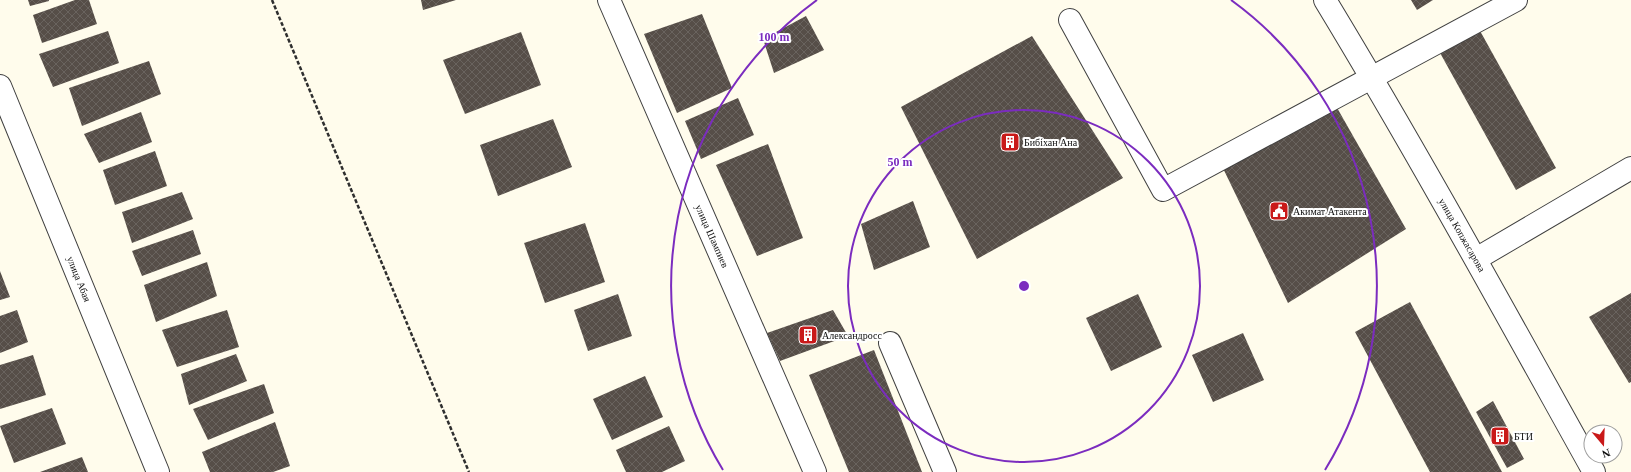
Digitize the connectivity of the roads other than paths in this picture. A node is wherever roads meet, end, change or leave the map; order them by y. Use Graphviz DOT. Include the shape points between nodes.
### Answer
graph roads {
  1 [pos="609,0"];
  2 [pos="1324,0"];
  3 [pos="1516,0"];
  4 [pos="1070,20"];
  5 [pos="1372,77"];
  6 [pos="0,86"];
  7 [pos="1631,168"];
  8 [pos="1476,259"];
  9 [pos="890,343"];
  10 [pos="158,472"];
  11 [pos="815,472"];
  12 [pos="945,472"];
  13 [pos="1594,472"];
  1 -- 11 [label="street, улица Шампиев"];
  2 -- 5 [label="street, улица Копжасарова"];
  3 -- 5 [label="street"];
  4 -- 5 [label="street" via="1163,190"];
  5 -- 8 [label="street, улица Копжасарова"];
  6 -- 10 [label="street, улица Абая"];
  7 -- 8 [label="street"];
  8 -- 13 [label="street, улица Копжасарова"];
  9 -- 12 [label="street"];
}
